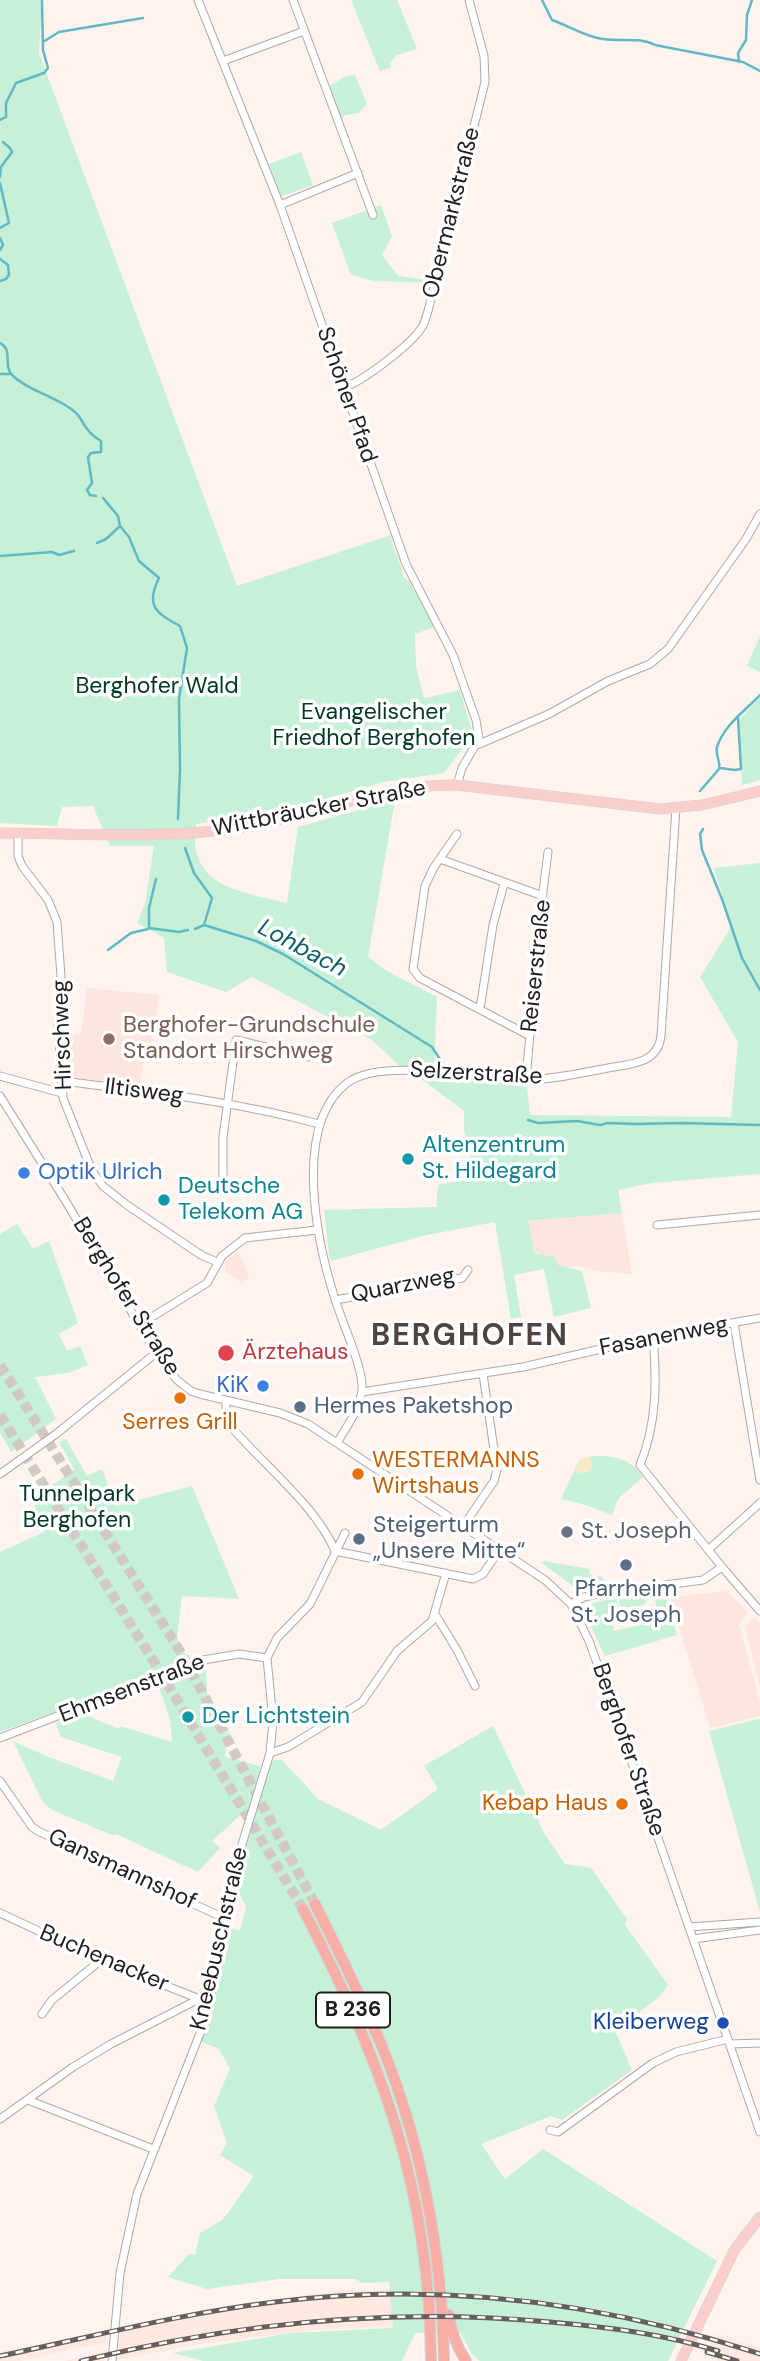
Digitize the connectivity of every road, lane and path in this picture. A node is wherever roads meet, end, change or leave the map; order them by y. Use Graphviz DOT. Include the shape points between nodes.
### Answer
graph roads {
  1 [pos="198,0"];
  2 [pos="293,0"];
  3 [pos="469,0"];
  4 [pos="304,31"];
  5 [pos="223,61"];
  6 [pos="358,173"];
  7 [pos="280,205"];
  8 [pos="373,215"];
  9 [pos="342,388"];
  10 [pos="760,514"];
  11 [pos="477,745"];
  12 [pos="457,785"];
  13 [pos="760,791"];
  14 [pos="676,808"];
  15 [pos="0,833"];
  16 [pos="18,833"];
  17 [pos="457,834"];
  18 [pos="548,852"];
  19 [pos="440,859"];
  20 [pos="504,884"];
  21 [pos="543,896"];
  22 [pos="480,1009"];
  23 [pos="530,1036"];
  24 [pos="308,1057"];
  25 [pos="0,1076"];
  26 [pos="526,1080"];
  27 [pos="62,1081"];
  28 [pos="62,1093"];
  29 [pos="1,1100"];
  30 [pos="226,1103"];
  31 [pos="319,1124"];
  32 [pos="223,1179"];
  33 [pos="760,1215"];
  34 [pos="657,1225"];
  35 [pos="317,1230"];
  36 [pos="217,1262"];
  37 [pos="468,1270"];
  38 [pos="335,1300"];
  39 [pos="760,1318"];
  40 [pos="734,1323"];
  41 [pos="139,1325"];
  42 [pos="653,1336"];
  43 [pos="156,1353"];
  44 [pos="483,1374"];
  45 [pos="362,1392"];
  46 [pos="226,1401"];
  47 [pos="337,1443"];
  48 [pos="0,1474"];
  49 [pos="760,1480"];
  50 [pos="760,1503"];
  51 [pos="464,1525"];
  52 [pos="345,1533"];
  53 [pos="500,1549"];
  54 [pos="708,1550"];
  55 [pos="335,1551"];
  56 [pos="722,1567"];
  57 [pos="446,1573"];
  58 [pos="571,1604"];
  59 [pos="760,1611"];
  60 [pos="435,1615"];
  61 [pos="267,1658"];
  62 [pos="475,1686"];
  63 [pos="0,1738"];
  64 [pos="270,1753"];
  65 [pos="0,1781"];
  66 [pos="315,1904"];
  67 [pos="303,1909"];
  68 [pos="0,1913"];
  69 [pos="226,1919"];
  70 [pos="760,1922"];
  71 [pos="689,1927"];
  72 [pos="760,1930"];
  73 [pos="693,1939"];
  74 [pos="101,1960"];
  75 [pos="199,1999"];
  76 [pos="209,2003"];
  77 [pos="42,2014"];
  78 [pos="729,2042"];
  79 [pos="760,2043"];
  80 [pos="29,2099"];
  81 [pos="0,2108"];
  82 [pos="8,2114"];
  83 [pos="0,2119"];
  84 [pos="550,2130"];
  85 [pos="760,2132"];
  86 [pos="153,2149"];
  87 [pos="758,2220"];
  88 [pos="438,2264"];
  89 [pos="429,2310"];
  90 [pos="112,2361"];
  91 [pos="423,2361"];
  92 [pos="431,2361"];
  93 [pos="444,2361"];
  94 [pos="466,2361"];
  95 [pos="681,2361"];
  1 -- 5 [label="street, Schöner Pfad"];
  2 -- 4 [label="street"];
  3 -- 9 [label="street, Obermarkstraße" via="484,56 485,82 428,312 408,342 352,386"];
  4 -- 5 [label="street"];
  4 -- 6 [label="street"];
  5 -- 7 [label="street, Schöner Pfad"];
  6 -- 7 [label="street"];
  6 -- 8 [label="street"];
  7 -- 9 [label="street, Schöner Pfad"];
  9 -- 11 [label="street, Schöner Pfad" via="406,564 453,655 480,734"];
  10 -- 11 [label="street" via="657,659"];
  11 -- 12 [label="street"];
  12 -- 14 [label="main road, Wittbräucker Straße"];
  12 -- 16 [label="main road, Wittbräucker Straße" via="387,791 287,819 215,831"];
  13 -- 14 [label="main road, Wittbräucker Straße"];
  14 -- 26 [label="street, Selzerstraße" via="657,1050 645,1060"];
  15 -- 16 [label="main road, Wittbräucker Straße"];
  16 -- 27 [label="street, Hirschweg" via="22,866 41,888 57,922"];
  17 -- 19 [label="street"];
  18 -- 21 [label="street, Reiserstraße"];
  19 -- 20 [label="street"];
  19 -- 22 [label="street" via="425,886 413,969 420,978"];
  20 -- 21 [label="street"];
  20 -- 22 [label="street"];
  21 -- 23 [label="street, Reiserstraße"];
  22 -- 23 [label="street"];
  23 -- 26 [label="street, Reiserstraße"];
  24 -- 30 [label="street" via="236,1040"];
  25 -- 28 [label="street"];
  26 -- 31 [label="street, Selzerstraße" via="374,1071 345,1085 327,1105"];
  27 -- 28 [label="street, Hirschweg"];
  27 -- 30 [label="street, Iltisweg"];
  28 -- 36 [label="street, Hirschweg" via="96,1179 152,1222"];
  29 -- 41 [label="street, Berghofer Straße"];
  30 -- 31 [label="street, Iltisweg"];
  30 -- 32 [label="street"];
  31 -- 35 [label="street, Selzerstraße" via="314,1186"];
  33 -- 34 [label="street"];
  35 -- 36 [label="street" via="245,1238"];
  35 -- 38 [label="street, Selzerstraße"];
  36 -- 41 [label="street" via="207,1283"];
  37 -- 38 [label="street, Quarzweg" via="462,1278"];
  38 -- 45 [label="street, Selzerstraße"];
  39 -- 40 [label="street, Fasanenweg"];
  40 -- 42 [label="street, Fasanenweg"];
  40 -- 49 [label="street"];
  41 -- 43 [label="street, Berghofer Straße"];
  42 -- 44 [label="street, Fasanenweg"];
  42 -- 54 [label="street" via="656,1402 640,1465"];
  43 -- 46 [label="street, Berghofer Straße" via="186,1388"];
  43 -- 48 [label="street"];
  44 -- 45 [label="street, Fasanenweg"];
  44 -- 51 [label="street" via="497,1470"];
  45 -- 47 [label="street"];
  46 -- 47 [label="street, Berghofer Straße" via="290,1416"];
  46 -- 55 [label="street" via="226,1421 306,1507"];
  47 -- 51 [label="street, Berghofer Straße"];
  50 -- 54 [label="street"];
  51 -- 53 [label="street, Berghofer Straße"];
  52 -- 55 [label="street"];
  53 -- 57 [label="street" via="479,1577"];
  53 -- 58 [label="street, Berghofer Straße"];
  54 -- 56 [label="street"];
  55 -- 57 [label="street"];
  55 -- 61 [label="street" via="310,1604 277,1638"];
  56 -- 58 [label="street" via="704,1580 597,1594"];
  56 -- 59 [label="street"];
  57 -- 60 [label="street"];
  58 -- 71 [label="street, Berghofer Straße" via="589,1641"];
  60 -- 62 [label="street"];
  60 -- 64 [label="street" via="397,1651 362,1702"];
  61 -- 63 [label="street, Ehmsenstraße" via="239,1654 203,1660"];
  61 -- 64 [label="street, Kneebuschstraße" via="273,1721"];
  64 -- 69 [label="street, Kneebuschstraße" via="239,1854"];
  65 -- 69 [label="street, Gansmannshof" via="38,1831"];
  66 -- 88 [label="highway, B 236" via="365,2007 402,2101 424,2181"];
  67 -- 89 [label="highway, B 236" via="351,2006 394,2115 416,2202"];
  68 -- 74 [label="street, Buchenacker"];
  69 -- 76 [label="street, Kneebuschstraße"];
  70 -- 71 [label="street"];
  71 -- 73 [label="street, Berghofer Straße"];
  72 -- 73 [label="street"];
  73 -- 78 [label="street, Berghofer Straße"];
  74 -- 75 [label="street, Buchenacker"];
  74 -- 77 [label="street" via="52,2000"];
  75 -- 76 [label="street, Buchenacker"];
  75 -- 80 [label="street" via="111,2043"];
  76 -- 86 [label="street, Kneebuschstraße"];
  78 -- 79 [label="street"];
  78 -- 84 [label="street" via="663,2058 558,2132"];
  78 -- 85 [label="street, Berghofer Straße"];
  80 -- 82 [label="street"];
  80 -- 86 [label="street"];
  81 -- 82 [label="street"];
  82 -- 83 [label="street"];
  86 -- 90 [label="street, Kneebuschstraße" via="123,2256"];
  87 -- 95 [label="main road" via="735,2249"];
  88 -- 93 [label="highway, B 236"];
  88 -- 94 [label="highway" via="446,2278 450,2327"];
  89 -- 91 [label="highway"];
  89 -- 92 [label="highway, B 236"];
}
